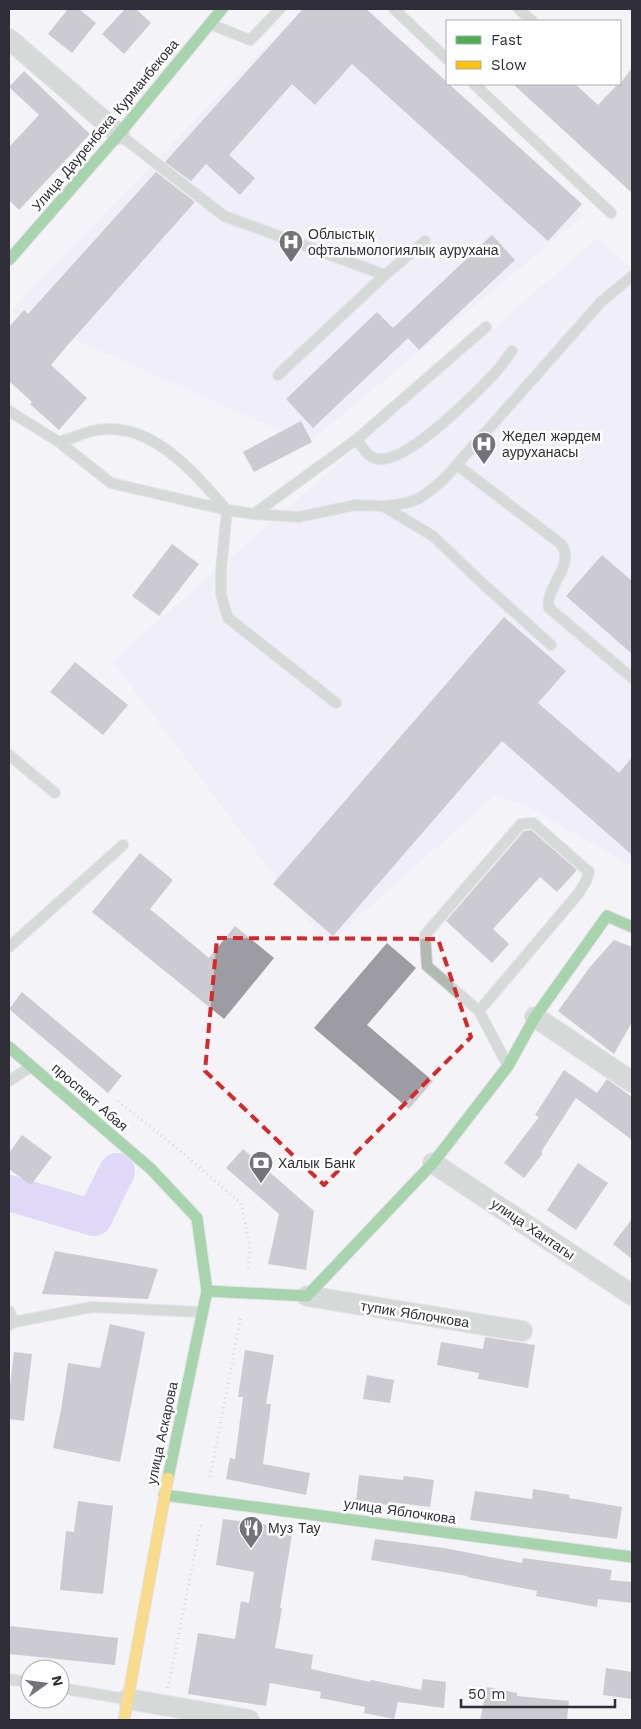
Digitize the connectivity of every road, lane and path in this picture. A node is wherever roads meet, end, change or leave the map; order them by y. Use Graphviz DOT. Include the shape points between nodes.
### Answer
graph roads {
  1 [pos="222,9"];
  2 [pos="280,9"];
  3 [pos="394,9"];
  4 [pos="519,9"];
  5 [pos="531,20"];
  6 [pos="210,24"];
  7 [pos="9,40"];
  8 [pos="446,57"];
  9 [pos="475,85"];
  10 [pos="119,134"];
  11 [pos="611,213"];
  12 [pos="425,242"];
  13 [pos="9,260"];
  14 [pos="385,275"];
  15 [pos="632,276"];
  16 [pos="486,327"];
  17 [pos="512,351"];
  18 [pos="278,375"];
  19 [pos="10,416"];
  20 [pos="357,439"];
  21 [pos="59,442"];
  22 [pos="457,465"];
  23 [pos="383,506"];
  24 [pos="227,510"];
  25 [pos="254,514"];
  26 [pos="550,645"];
  27 [pos="632,678"];
  28 [pos="336,703"];
  29 [pos="9,755"];
  30 [pos="55,793"];
  31 [pos="123,845"];
  32 [pos="632,926"];
  33 [pos="9,948"];
  34 [pos="479,1011"];
  35 [pos="535,1018"];
  36 [pos="9,1047"];
  37 [pos="31,1066"];
  38 [pos="508,1066"];
  39 [pos="9,1081"];
  40 [pos="632,1082"];
  41 [pos="118,1101"];
  42 [pos="433,1163"];
  43 [pos="151,1169"];
  44 [pos="207,1291"];
  45 [pos="246,1293"];
  46 [pos="632,1294"];
  47 [pos="308,1296"];
  48 [pos="9,1311"];
  49 [pos="203,1312"];
  50 [pos="11,1323"];
  51 [pos="522,1331"];
  52 [pos="164,1495"];
  53 [pos="206,1501"];
  54 [pos="632,1557"];
  55 [pos="70,1690"];
  56 [pos="128,1699"];
  57 [pos="165,1706"];
  58 [pos="124,1720"];
  59 [pos="249,1720"];
  1 -- 6 [label="street, Улица Дауренбека Курманбекова"];
  2 -- 6 [label="lane" via="250,40"];
  3 -- 8 [label="lane"];
  4 -- 5 [label="lane"];
  6 -- 10 [label="street, Улица Дауренбека Курманбекова"];
  7 -- 10 [label="street"];
  9 -- 11 [label="lane"];
  10 -- 13 [label="street, Улица Дауренбека Курманбекова"];
  10 -- 14 [label="lane" via="224,216"];
  12 -- 14 [label="lane"];
  14 -- 18 [label="lane"];
  15 -- 22 [label="lane" via="601,302"];
  16 -- 20 [label="lane"];
  17 -- 20 [label="lane" via="494,374 435,431 400,454 376,460"];
  19 -- 21 [label="lane"];
  20 -- 25 [label="lane"];
  21 -- 24 [label="lane" via="111,483"];
  21 -- 24 [label="lane" via="93,431 121,430 152,440 190,469"];
  22 -- 23 [label="lane" via="421,499"];
  22 -- 27 [label="lane" via="566,550 566,558 548,600 549,608"];
  23 -- 25 [label="lane" via="355,505 299,517"];
  23 -- 26 [label="lane" via="432,536"];
  24 -- 25 [label="lane"];
  24 -- 28 [label="lane" via="221,595 228,618"];
  29 -- 30 [label="lane"];
  31 -- 33 [label="lane"];
  32 -- 35 [label="street" via="607,916"];
  34 -- 34 [label="lane" via="578,894 589,872 533,823 521,824 425,935 427,966"];
  34 -- 38 [label="lane"];
  35 -- 38 [label="street"];
  35 -- 40 [label="street"];
  36 -- 37 [label="street, проспект Абая"];
  37 -- 39 [label="lane"];
  37 -- 43 [label="street, проспект Абая"];
  38 -- 42 [label="street"];
  41 -- 45 [label="path" via="241,1203 250,1247"];
  42 -- 46 [label="street, улица Хантагы"];
  42 -- 47 [label="street"];
  43 -- 44 [label="street, улица Аскарова" via="197,1218"];
  44 -- 45 [label="street"];
  44 -- 49 [label="street, улица Аскарова"];
  45 -- 47 [label="street"];
  45 -- 53 [label="path"];
  47 -- 51 [label="street, тупик Яблочкова"];
  48 -- 50 [label="lane"];
  49 -- 50 [label="lane" via="92,1307"];
  49 -- 52 [label="street, улица Аскарова"];
  52 -- 53 [label="street, улица Яблочкова"];
  52 -- 56 [label="street, улица Аскарова"];
  53 -- 54 [label="street, улица Яблочкова"];
  53 -- 57 [label="path"];
  55 -- 56 [label="lane"];
  56 -- 57 [label="street"];
  56 -- 58 [label="street, улица Аскарова"];
  57 -- 59 [label="street"];
}
